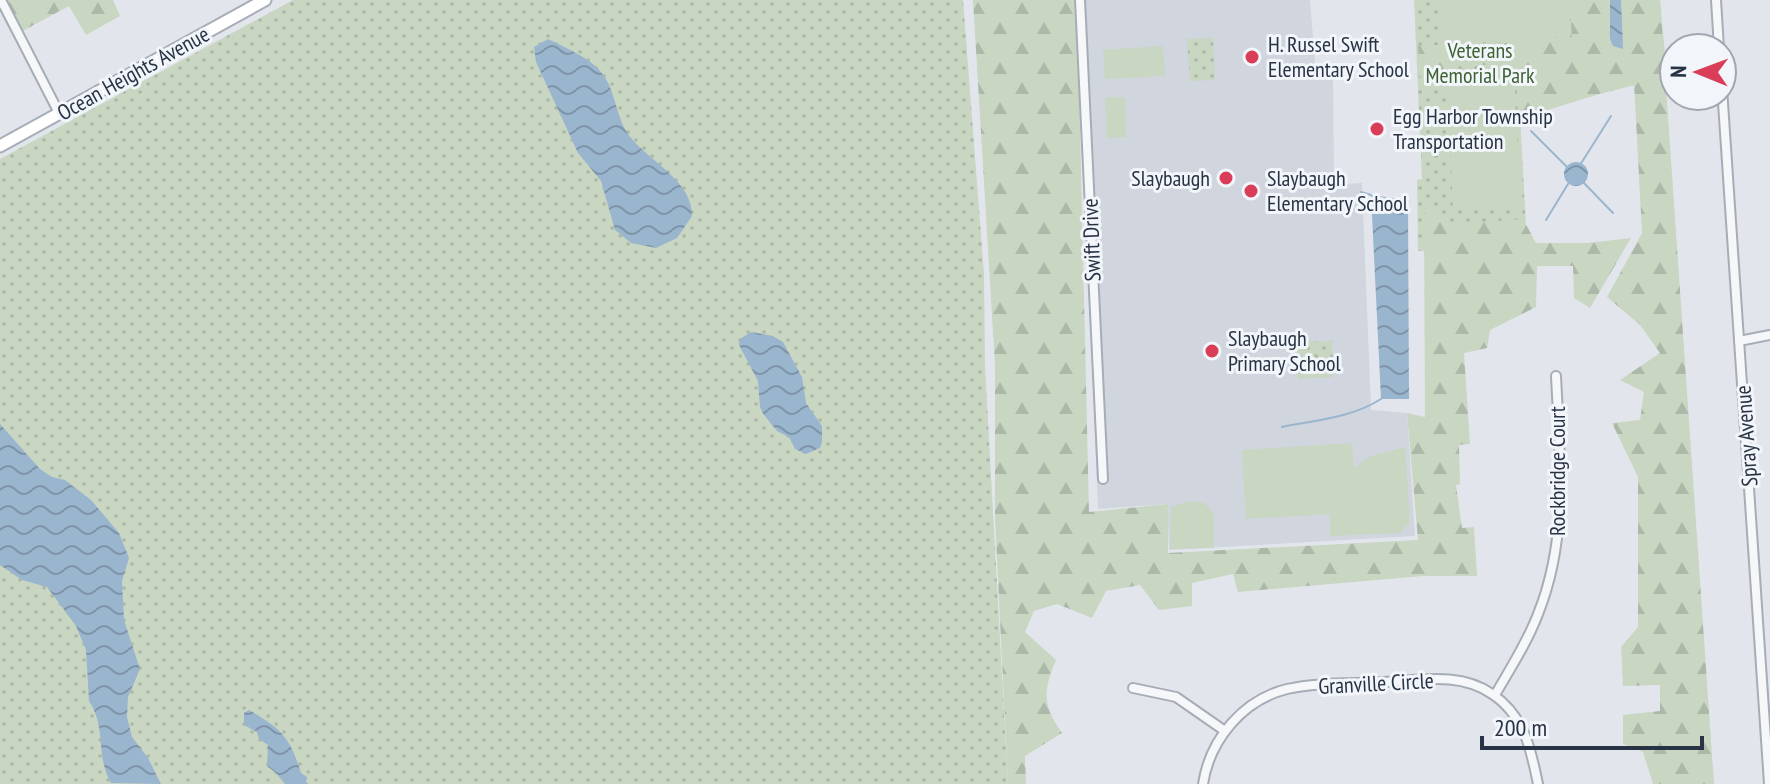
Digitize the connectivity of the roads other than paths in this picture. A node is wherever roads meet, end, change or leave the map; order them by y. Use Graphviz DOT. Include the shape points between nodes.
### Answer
graph roads {
  1 [pos="1,0"];
  2 [pos="265,0"];
  3 [pos="1080,0"];
  4 [pos="1716,0"];
  5 [pos="1718,32"];
  6 [pos="1724,112"];
  7 [pos="59,113"];
  8 [pos="0,146"];
  9 [pos="1770,335"];
  10 [pos="1739,341"];
  11 [pos="1556,376"];
  12 [pos="1103,479"];
  13 [pos="1770,624"];
  14 [pos="1759,626"];
  15 [pos="1133,688"];
  16 [pos="1495,695"];
  17 [pos="1225,731"];
  18 [pos="1203,784"];
  19 [pos="1538,784"];
  20 [pos="1769,784"];
  1 -- 7 [label="street"];
  2 -- 7 [label="main road, Ocean Heights Avenue"];
  3 -- 12 [label="street, Swift Drive"];
  4 -- 5 [label="street"];
  6 -- 10 [label="street, Spray Avenue"];
  7 -- 8 [label="main road, Ocean Heights Avenue"];
  9 -- 10 [label="street"];
  10 -- 14 [label="street, Spray Avenue"];
  11 -- 16 [label="street, Rockbridge Court" via="1561,491 1554,563 1537,616"];
  13 -- 14 [label="street"];
  14 -- 20 [label="street, Spray Avenue"];
  15 -- 17 [label="street" via="1176,697"];
  16 -- 17 [label="street, Granville Circle" via="1452,679 1301,687 1264,699"];
  16 -- 19 [label="street, Granville Circle" via="1521,725"];
  17 -- 18 [label="street, Granville Circle" via="1208,761"];
}
